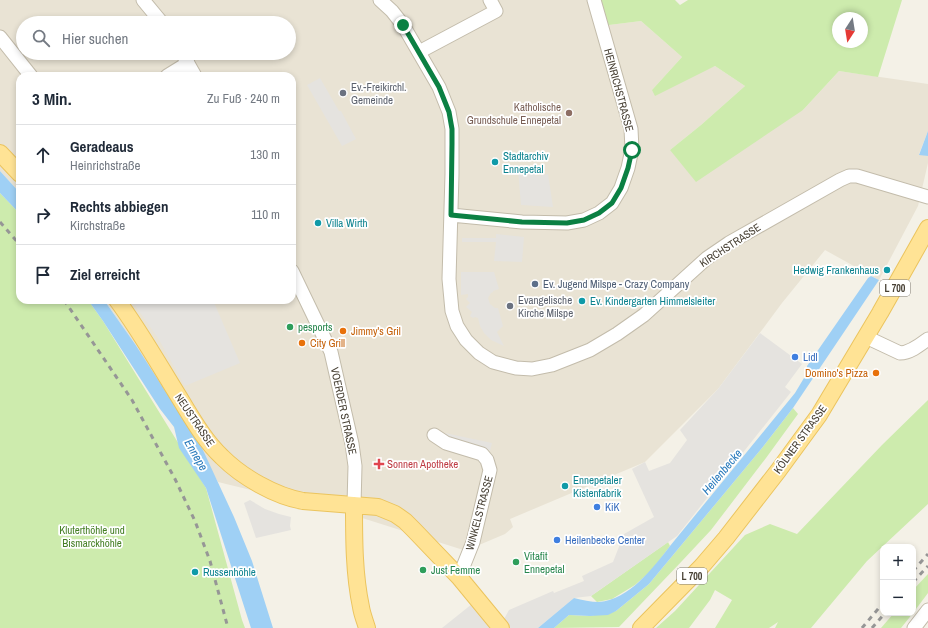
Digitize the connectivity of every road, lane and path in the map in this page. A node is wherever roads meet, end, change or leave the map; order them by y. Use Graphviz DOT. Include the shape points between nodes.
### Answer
graph roads {
  1 [pos="143,0"];
  2 [pos="380,0"];
  3 [pos="490,0"];
  4 [pos="594,0"];
  5 [pos="156,16"];
  6 [pos="0,37"];
  7 [pos="419,52"];
  8 [pos="16,57"];
  9 [pos="18,60"];
  10 [pos="183,60"];
  11 [pos="186,60"];
  12 [pos="28,72"];
  13 [pos="171,72"];
  14 [pos="193,72"];
  15 [pos="0,153"];
  16 [pos="16,170"];
  17 [pos="928,197"];
  18 [pos="451,215"];
  19 [pos="928,228"];
  20 [pos="296,279"];
  21 [pos="120,304"];
  22 [pos="866,337"];
  23 [pos="928,339"];
  24 [pos="434,435"];
  25 [pos="354,505"];
  26 [pos="459,577"];
  27 [pos="928,610"];
  28 [pos="367,628"];
  29 [pos="501,628"];
  30 [pos="641,628"];
  31 [pos="914,628"];
  1 -- 5 [label="street"];
  2 -- 7 [label="street, KIRCHSTRASSE" via="403,25"];
  3 -- 7 [label="street" via="496,11"];
  4 -- 18 [label="street, HEINRICHSTRASSE" via="631,129 632,150 628,168 612,203 584,220 567,223 515,222"];
  6 -- 8 [label="street"];
  7 -- 18 [label="street, KIRCHSTRASSE" via="439,87 449,112 452,129"];
  9 -- 12 [label="street"];
  10 -- 13 [label="street"];
  11 -- 14 [label="street"];
  15 -- 16 [label="main road"];
  17 -- 18 [label="street, KIRCHSTRASSE" via="857,176 849,176 706,258 644,315 612,337 590,350 552,365 532,369 494,362 479,353 457,326 452,311 449,279"];
  19 -- 22 [label="main road, KÖLNER STRASSE / L 700"];
  20 -- 25 [label="street, VOERDER STRASSE" via="331,352 352,444 355,466"];
  21 -- 25 [label="main road, NEUSTRASSE" via="198,427 230,465 270,490 292,499"];
  22 -- 23 [label="street" via="900,354"];
  22 -- 30 [label="main road, KÖLNER STRASSE / L 700" via="819,415 740,521 702,566"];
  24 -- 26 [label="street, WINKELSTRASSE" via="446,443 482,454 490,470 473,542"];
  25 -- 26 [label="main road" via="378,507 395,514 405,521"];
  25 -- 28 [label="main road" via="355,566 361,608"];
  26 -- 29 [label="main road"];
  27 -- 31 [label="street"];
}
